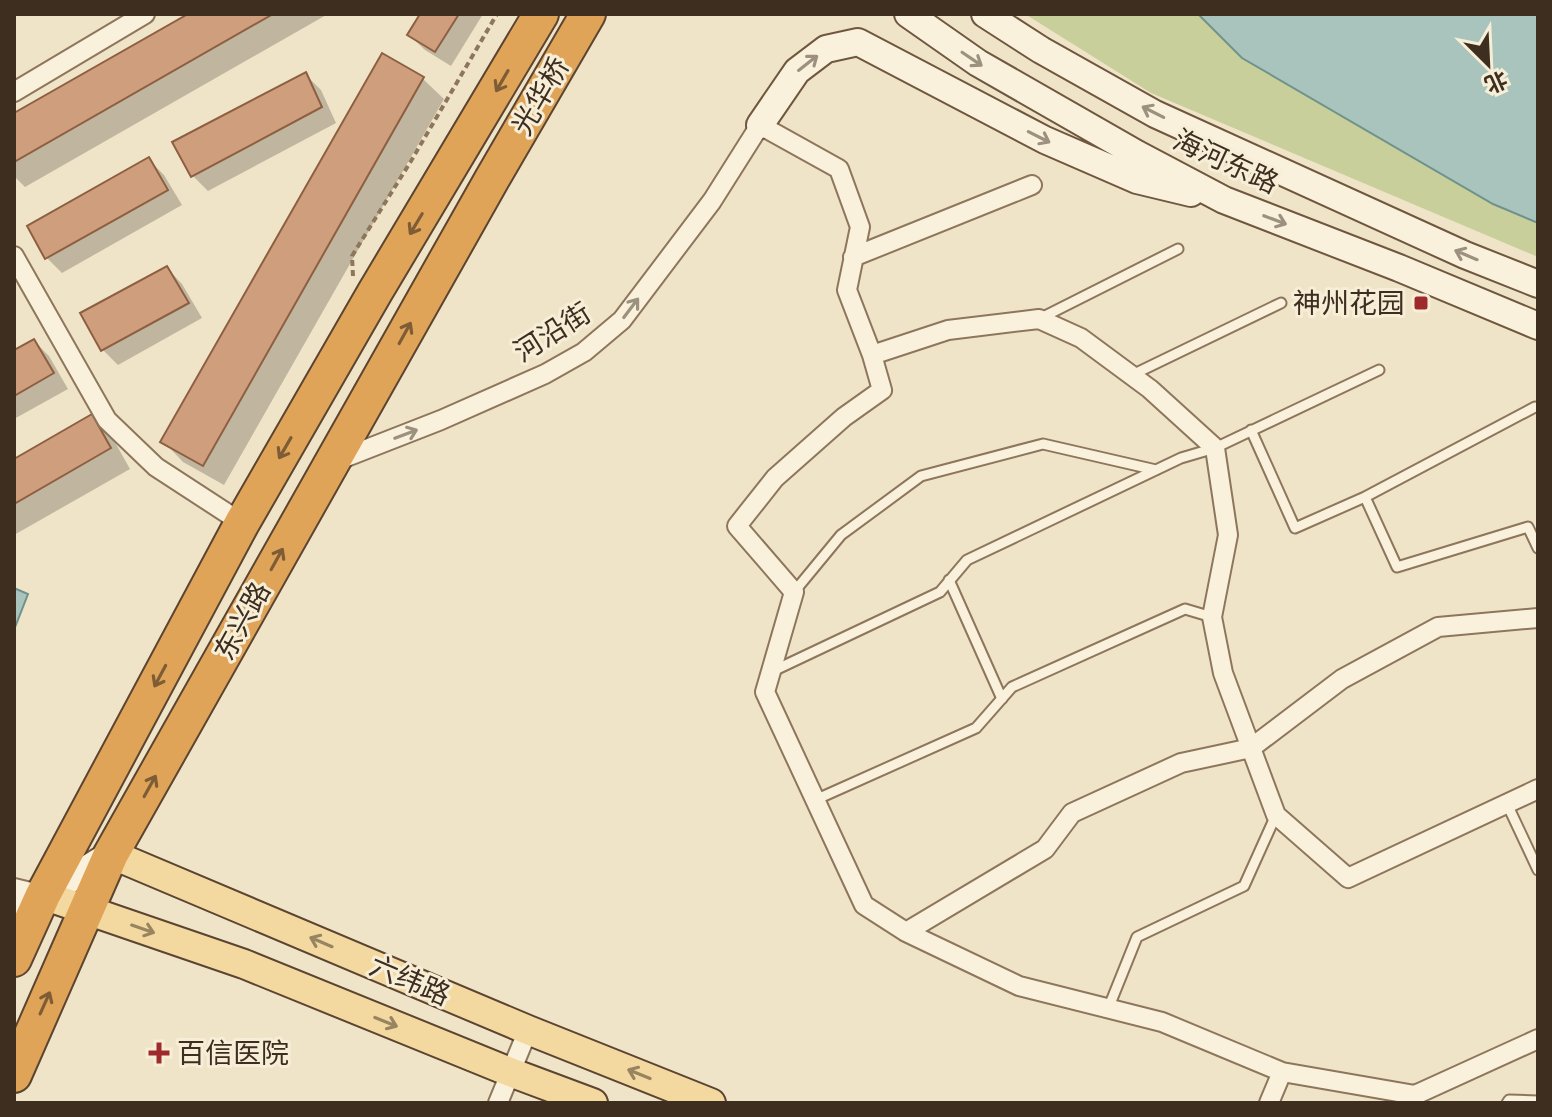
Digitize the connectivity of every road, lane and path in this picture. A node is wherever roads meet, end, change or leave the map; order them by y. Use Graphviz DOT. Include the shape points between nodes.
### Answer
graph roads {
  1 [pos="145,14"];
  2 [pos="497,14"];
  3 [pos="541,14"];
  4 [pos="588,14"];
  5 [pos="908,14"];
  6 [pos="985,14"];
  7 [pos="14,92"];
  8 [pos="760,125"];
  9 [pos="457,157"];
  10 [pos="492,179"];
  11 [pos="1032,185"];
  12 [pos="1224,200"];
  13 [pos="1178,249"];
  14 [pos="14,256"];
  15 [pos="853,257"];
  16 [pos="1538,284"];
  17 [pos="375,292"];
  18 [pos="1281,303"];
  19 [pos="1039,319"];
  20 [pos="1538,326"];
  21 [pos="872,355"];
  22 [pos="1379,370"];
  23 [pos="1131,375"];
  24 [pos="1535,407"];
  25 [pos="1251,430"];
  26 [pos="1215,448"];
  27 [pos="333,462"];
  28 [pos="1156,470"];
  29 [pos="1365,497"];
  30 [pos="242,523"];
  31 [pos="1538,548"];
  32 [pos="949,580"];
  33 [pos="794,592"];
  34 [pos="1212,617"];
  35 [pos="1538,618"];
  36 [pos="771,671"];
  37 [pos="1002,699"];
  38 [pos="1251,748"];
  39 [pos="1538,789"];
  40 [pos="815,800"];
  41 [pos="1507,804"];
  42 [pos="1276,815"];
  43 [pos="111,854"];
  44 [pos="1538,870"];
  45 [pos="28,891"];
  46 [pos="86,909"];
  47 [pos="14,914"];
  48 [pos="906,932"];
  49 [pos="14,959"];
  50 [pos="1108,1009"];
  51 [pos="528,1030"];
  52 [pos="1538,1039"];
  53 [pos="510,1072"];
  54 [pos="1282,1072"];
  55 [pos="14,1075"];
  56 [pos="1366,1087"];
  57 [pos="1538,1101"];
  58 [pos="498,1103"];
  59 [pos="593,1103"];
  60 [pos="711,1103"];
  61 [pos="1269,1103"];
  62 [pos="1384,1103"];
  63 [pos="1507,1103"];
  1 -- 7 [label="street"];
  2 -- 17 [label="path" via="352,256 353,277"];
  3 -- 9 [label="highway, 光华桥, one-way"];
  4 -- 10 [label="highway, 光华桥"];
  5 -- 12 [label="main road, 海河东路, one-way" via="978,63"];
  16 -- 6 [label="main road, 海河东路, one-way" via="1155,114"];
  8 -- 12 [label="main road, one-way" via="797,71 826,49 858,42 1045,140 1137,180"];
  8 -- 15 [label="street" via="839,169 860,227"];
  27 -- 8 [label="street, 河沿街, one-way" via="441,420 584,352 622,320 712,201"];
  9 -- 17 [label="highway, 东兴路, one-way"];
  27 -- 10 [label="highway, 东兴路, one-way"];
  11 -- 15 [label="street"];
  12 -- 20 [label="main road, 海河东路, one-way"];
  13 -- 19 [label="lane"];
  14 -- 30 [label="street" via="107,420 156,467"];
  15 -- 21 [label="street" via="847,290"];
  17 -- 30 [label="highway, 东兴路, one-way"];
  18 -- 23 [label="lane"];
  19 -- 21 [label="street" via="948,330"];
  19 -- 23 [label="street" via="1081,338"];
  21 -- 33 [label="street" via="882,390 775,478 737,526"];
  22 -- 25 [label="lane"];
  23 -- 26 [label="street"];
  24 -- 29 [label="lane"];
  25 -- 26 [label="lane"];
  25 -- 29 [label="lane" via="1295,528"];
  26 -- 28 [label="lane"];
  26 -- 34 [label="street" via="1228,535"];
  43 -- 27 [label="highway, 东兴路, one-way"];
  28 -- 32 [label="lane" via="967,560"];
  28 -- 33 [label="lane" via="1043,444 921,476 841,535"];
  29 -- 31 [label="lane" via="1397,567 1528,527"];
  30 -- 45 [label="highway, 东兴路, one-way"];
  32 -- 36 [label="lane" via="940,592"];
  32 -- 37 [label="lane"];
  33 -- 36 [label="street"];
  34 -- 37 [label="lane" via="1185,609 1012,687"];
  34 -- 38 [label="street" via="1223,673"];
  35 -- 38 [label="street" via="1438,627 1342,679"];
  36 -- 40 [label="street" via="765,692"];
  37 -- 40 [label="lane" via="976,728"];
  38 -- 42 [label="street"];
  38 -- 48 [label="street" via="1181,763 1072,813 1045,849"];
  39 -- 41 [label="street"];
  40 -- 48 [label="street" via="864,905"];
  41 -- 42 [label="street" via="1348,878"];
  41 -- 44 [label="lane"];
  42 -- 50 [label="lane" via="1244,886 1137,937"];
  43 -- 45 [label="main road"];
  43 -- 46 [label="highway, 东兴路"];
  51 -- 43 [label="main road, 六纬路, one-way"];
  45 -- 46 [label="main road, 六纬路"];
  45 -- 47 [label="main road"];
  45 -- 49 [label="highway, 东兴路"];
  46 -- 53 [label="main road, 六纬路, one-way" via="244,964"];
  55 -- 46 [label="highway, 东兴路, one-way"];
  48 -- 50 [label="street" via="1019,986"];
  50 -- 54 [label="street" via="1162,1022"];
  51 -- 53 [label="street"];
  60 -- 51 [label="main road, 六纬路, one-way"];
  52 -- 56 [label="street" via="1415,1095"];
  53 -- 58 [label="street"];
  53 -- 59 [label="main road, 六纬路"];
  54 -- 56 [label="street"];
  54 -- 61 [label="street"];
  56 -- 62 [label="lane"];
  57 -- 63 [label="lane"];
}
